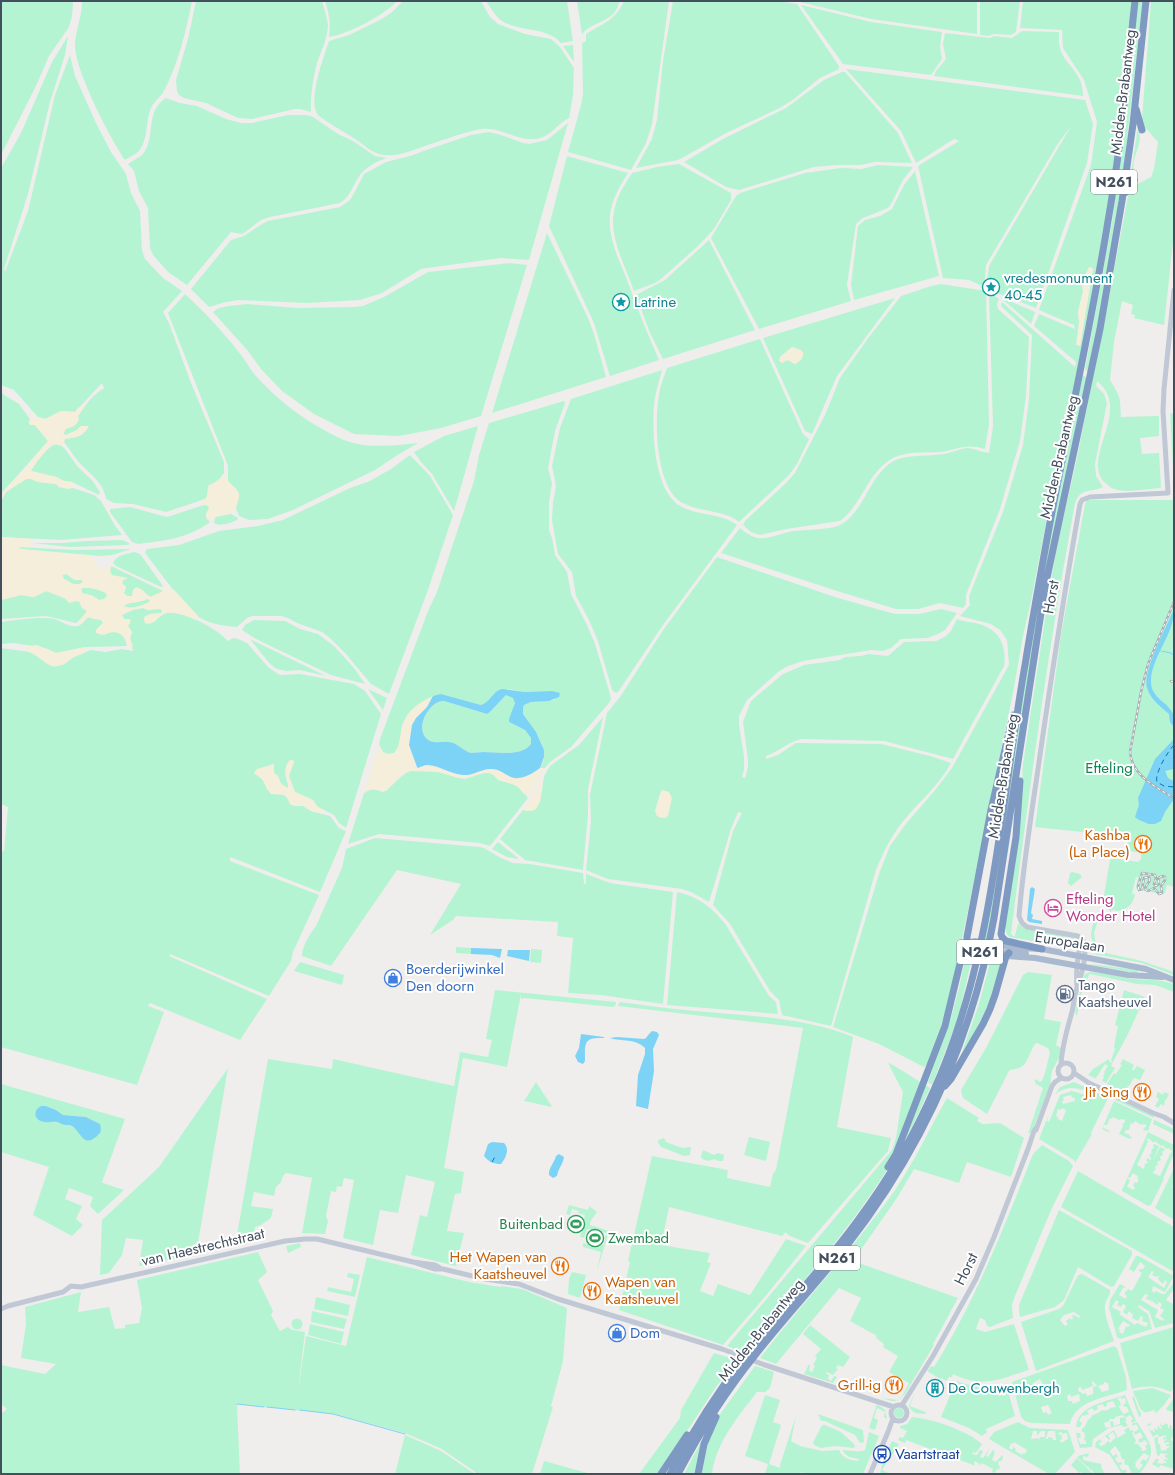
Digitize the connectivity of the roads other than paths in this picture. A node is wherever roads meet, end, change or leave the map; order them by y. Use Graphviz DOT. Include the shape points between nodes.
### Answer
graph roads {
  1 [pos="1135,1"];
  2 [pos="1146,1"];
  3 [pos="1136,101"];
  4 [pos="1142,130"];
  5 [pos="1134,180"];
  6 [pos="1122,201"];
  7 [pos="1174,290"];
  8 [pos="1022,680"];
  9 [pos="1026,717"];
  10 [pos="967,943"];
  11 [pos="994,949"];
  12 [pos="1042,949"];
  13 [pos="1008,954"];
  14 [pos="1082,957"];
  15 [pos="1080,966"];
  16 [pos="1167,978"];
  17 [pos="1174,980"];
  18 [pos="1064,1064"];
  19 [pos="1073,1075"];
  20 [pos="1060,1077"];
  21 [pos="941,1091"];
  22 [pos="1173,1122"];
  23 [pos="870,1203"];
  24 [pos="1,1309"];
  25 [pos="753,1352"];
  26 [pos="743,1365"];
  27 [pos="739,1375"];
  28 [pos="903,1406"];
  29 [pos="893,1409"];
  30 [pos="895,1419"];
  31 [pos="698,1424"];
  32 [pos="661,1474"];
  33 [pos="670,1474"];
  34 [pos="678,1474"];
  35 [pos="698,1474"];
  36 [pos="870,1474"];
  1 -- 8 [label="highway, Midden-Brabantweg / N261" via="1109,216 1091,324 1051,517"];
  2 -- 3 [label="highway, Midden-Brabantweg / N261"];
  3 -- 4 [label="highway, N261"];
  3 -- 6 [label="highway, Midden-Brabantweg / N261"];
  5 -- 6 [label="highway, N261"];
  6 -- 9 [label="highway, Midden-Brabantweg / N261" via="1100,329 1045,587"];
  7 -- 14 [label="street, Horst" via="1163,411 1168,493 1090,496 1082,500 1048,693 1024,870 1020,919 1027,927 1078,936 1083,940"];
  8 -- 10 [label="highway, N261" via="991,810"];
  8 -- 23 [label="highway, Midden-Brabantweg / N261" via="984,928 969,993 952,1045 931,1096 903,1152"];
  9 -- 12 [label="highway, N261" via="1016,837 1001,934 1006,941"];
  9 -- 21 [label="highway, Midden-Brabantweg / N261" via="988,946 968,1019"];
  10 -- 11 [label="main road, Europalaan"];
  10 -- 23 [label="highway, N261" via="945,1026 896,1154"];
  11 -- 12 [label="main road, Europalaan"];
  11 -- 13 [label="main road, Europalaan"];
  12 -- 14 [label="main road, Europalaan"];
  13 -- 15 [label="main road, Europalaan"];
  13 -- 21 [label="highway, N261" via="983,1024 951,1079"];
  14 -- 15 [label="street, Horst"];
  14 -- 16 [label="main road, Europalaan" via="1146,969"];
  15 -- 16 [label="main road, Europalaan" via="1128,975"];
  15 -- 18 [label="street, Horst" via="1062,1055"];
  16 -- 17 [label="main road, Europalaan"];
  18 -- 19 [label="street" via="1073,1068"];
  18 -- 20 [label="street" via="1058,1068"];
  19 -- 20 [label="street" via="1067,1080"];
  19 -- 22 [label="street" via="1153,1113 1162,1120"];
  20 -- 28 [label="street, Horst" via="1052,1086 1031,1145 976,1279"];
  21 -- 25 [label="highway, Midden-Brabantweg / N261" via="908,1155 878,1203 847,1245"];
  23 -- 25 [label="highway, Midden-Brabantweg / N261"];
  24 -- 29 [label="street, van Haestrechtstraat" via="63,1292 71,1286 81,1287 277,1243 305,1239 327,1241 425,1267 519,1284 558,1299 722,1349 881,1402"];
  25 -- 26 [label="highway, Midden-Brabantweg / N261"];
  26 -- 27 [label="highway, Midden-Brabantweg / N261"];
  26 -- 31 [label="highway, Midden-Brabantweg / N261"];
  27 -- 34 [label="highway, Midden-Brabantweg / N261"];
  27 -- 35 [label="highway, N261" via="713,1421 701,1456"];
  28 -- 29 [label="street" via="898,1405"];
  28 -- 30 [label="street" via="907,1412 906,1416 902,1421"];
  29 -- 30 [label="street"];
  30 -- 36 [label="street"];
  31 -- 32 [label="highway, N261" via="688,1432"];
  31 -- 33 [label="highway, Midden-Brabantweg / N261"];
}
